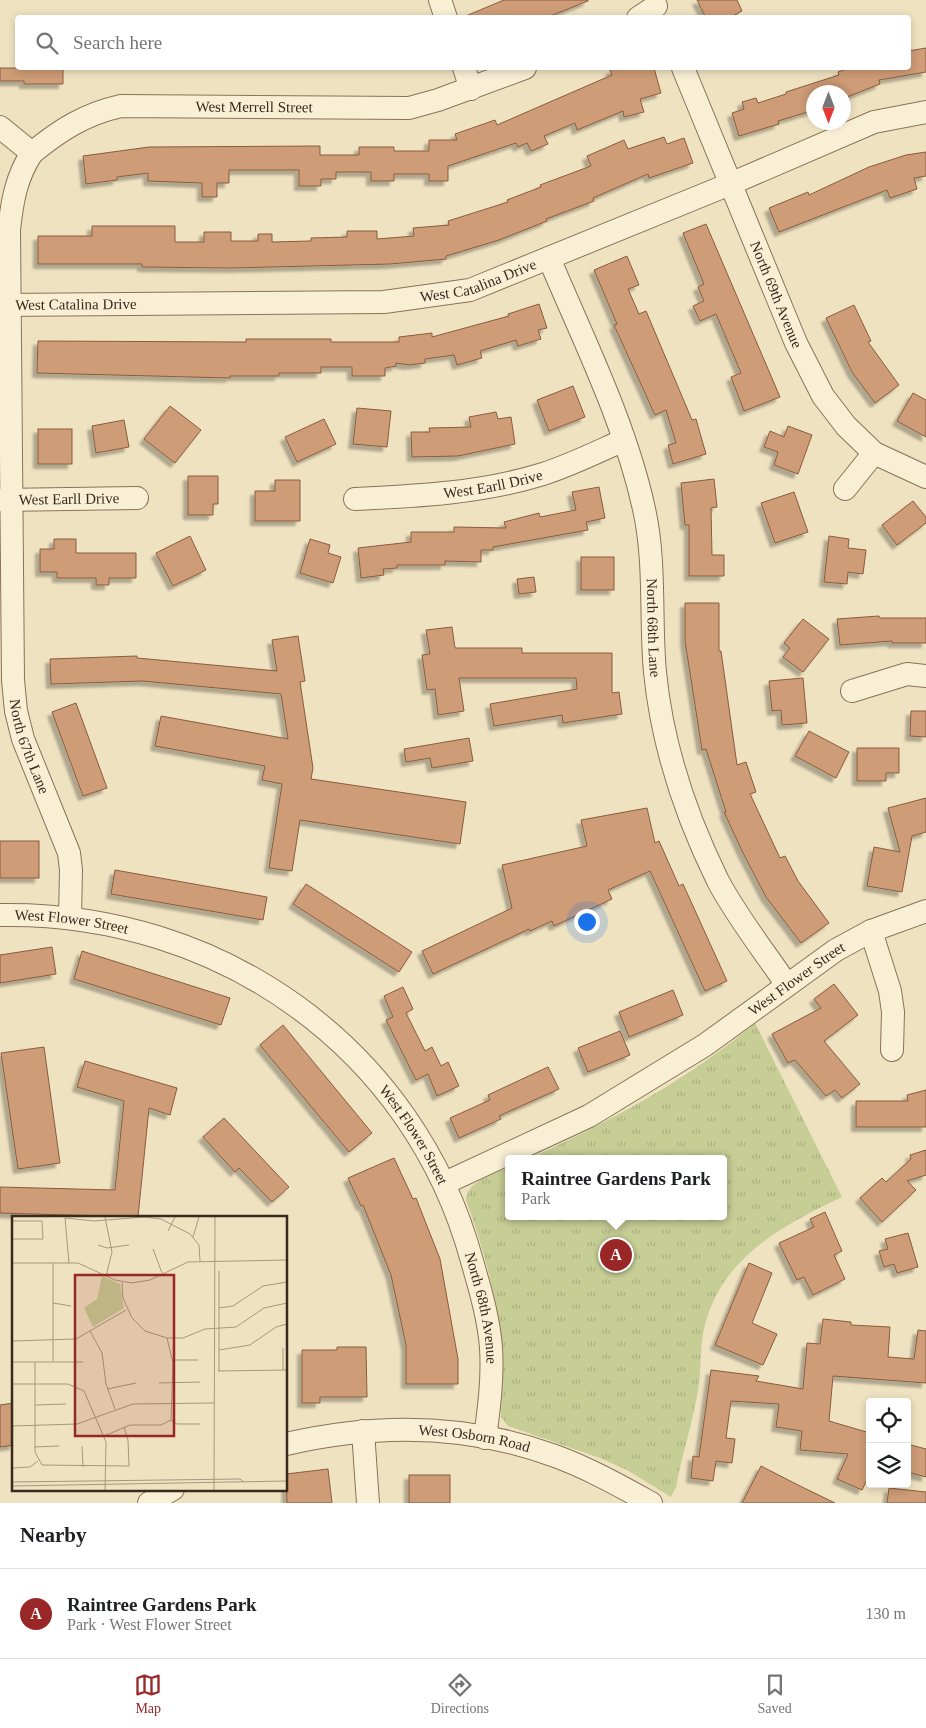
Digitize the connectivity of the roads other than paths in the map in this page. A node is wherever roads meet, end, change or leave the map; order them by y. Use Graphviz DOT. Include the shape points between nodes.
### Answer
graph roads {
  1 [pos="440,0"];
  2 [pos="445,15"];
  3 [pos="465,70"];
  4 [pos="520,70"];
  5 [pos="684,70"];
  6 [pos="471,88"];
  7 [pos="926,112"];
  8 [pos="0,127"];
  9 [pos="32,153"];
  10 [pos="730,184"];
  11 [pos="548,258"];
  12 [pos="5,305"];
  13 [pos="624,440"];
  14 [pos="874,453"];
  15 [pos="926,477"];
  16 [pos="845,489"];
  17 [pos="137,498"];
  18 [pos="355,499"];
  19 [pos="6,500"];
  20 [pos="926,676"];
  21 [pos="852,691"];
  22 [pos="8,711"];
  23 [pos="926,912"];
  24 [pos="0,914"];
  25 [pos="70,918"];
  26 [pos="871,931"];
  27 [pos="787,985"];
  28 [pos="892,1050"];
  29 [pos="505,1155"];
  30 [pos="505,1155"];
  31 [pos="445,1183"];
  32 [pos="364,1431"];
  33 [pos="485,1438"];
  34 [pos="288,1444"];
  35 [pos="171,1490"];
  36 [pos="639,1500"];
  37 [pos="149,1503"];
  38 [pos="368,1503"];
  1 -- 2 [label="street"];
  3 -- 6 [label="street"];
  4 -- 6 [label="street, West Merrell Street"];
  5 -- 10 [label="street, North 69th Avenue"];
  6 -- 9 [label="street, West Merrell Street" via="409,108 121,106 81,118"];
  7 -- 10 [label="street, West Catalina Drive" via="874,122"];
  8 -- 9 [label="street"];
  9 -- 12 [label="street, North 67th Lane" via="22,169 12,204"];
  10 -- 11 [label="street, West Catalina Drive"];
  10 -- 14 [label="street, North 69th Avenue" via="810,372 846,426"];
  11 -- 12 [label="street, West Catalina Drive" via="470,290 384,302"];
  11 -- 13 [label="street, North 68th Lane"];
  12 -- 19 [label="street, North 67th Lane"];
  13 -- 18 [label="street, West Earll Drive" via="542,474 483,488"];
  13 -- 27 [label="street, North 68th Lane" via="649,533 655,673 670,754 691,818 718,881"];
  14 -- 15 [label="street, North 69th Avenue"];
  14 -- 16 [label="street"];
  17 -- 19 [label="street, West Earll Drive"];
  19 -- 22 [label="street, North 67th Lane" via="13,680"];
  20 -- 21 [label="street" via="907,674"];
  22 -- 25 [label="street, North 67th Lane" via="69,853 72,870"];
  23 -- 26 [label="street, West Flower Street"];
  24 -- 25 [label="street, West Flower Street"];
  25 -- 31 [label="street, West Flower Street" via="122,926 201,952 282,994 350,1051 368,1071 397,1105"];
  26 -- 27 [label="street, West Flower Street" via="836,950"];
  26 -- 28 [label="street" via="890,991"];
  27 -- 30 [label="street, West Flower Street" via="705,1045 589,1116"];
  29 -- 31 [label="street, West Flower Street"];
  31 -- 33 [label="street, North 68th Avenue" via="465,1236 487,1323 492,1368"];
  32 -- 33 [label="street, West Osborn Road" via="424,1429"];
  32 -- 34 [label="street, West Osborn Road" via="318,1436"];
  32 -- 38 [label="street"];
  33 -- 36 [label="street, West Osborn Road" via="555,1456 603,1477"];
  35 -- 37 [label="street"];
}
